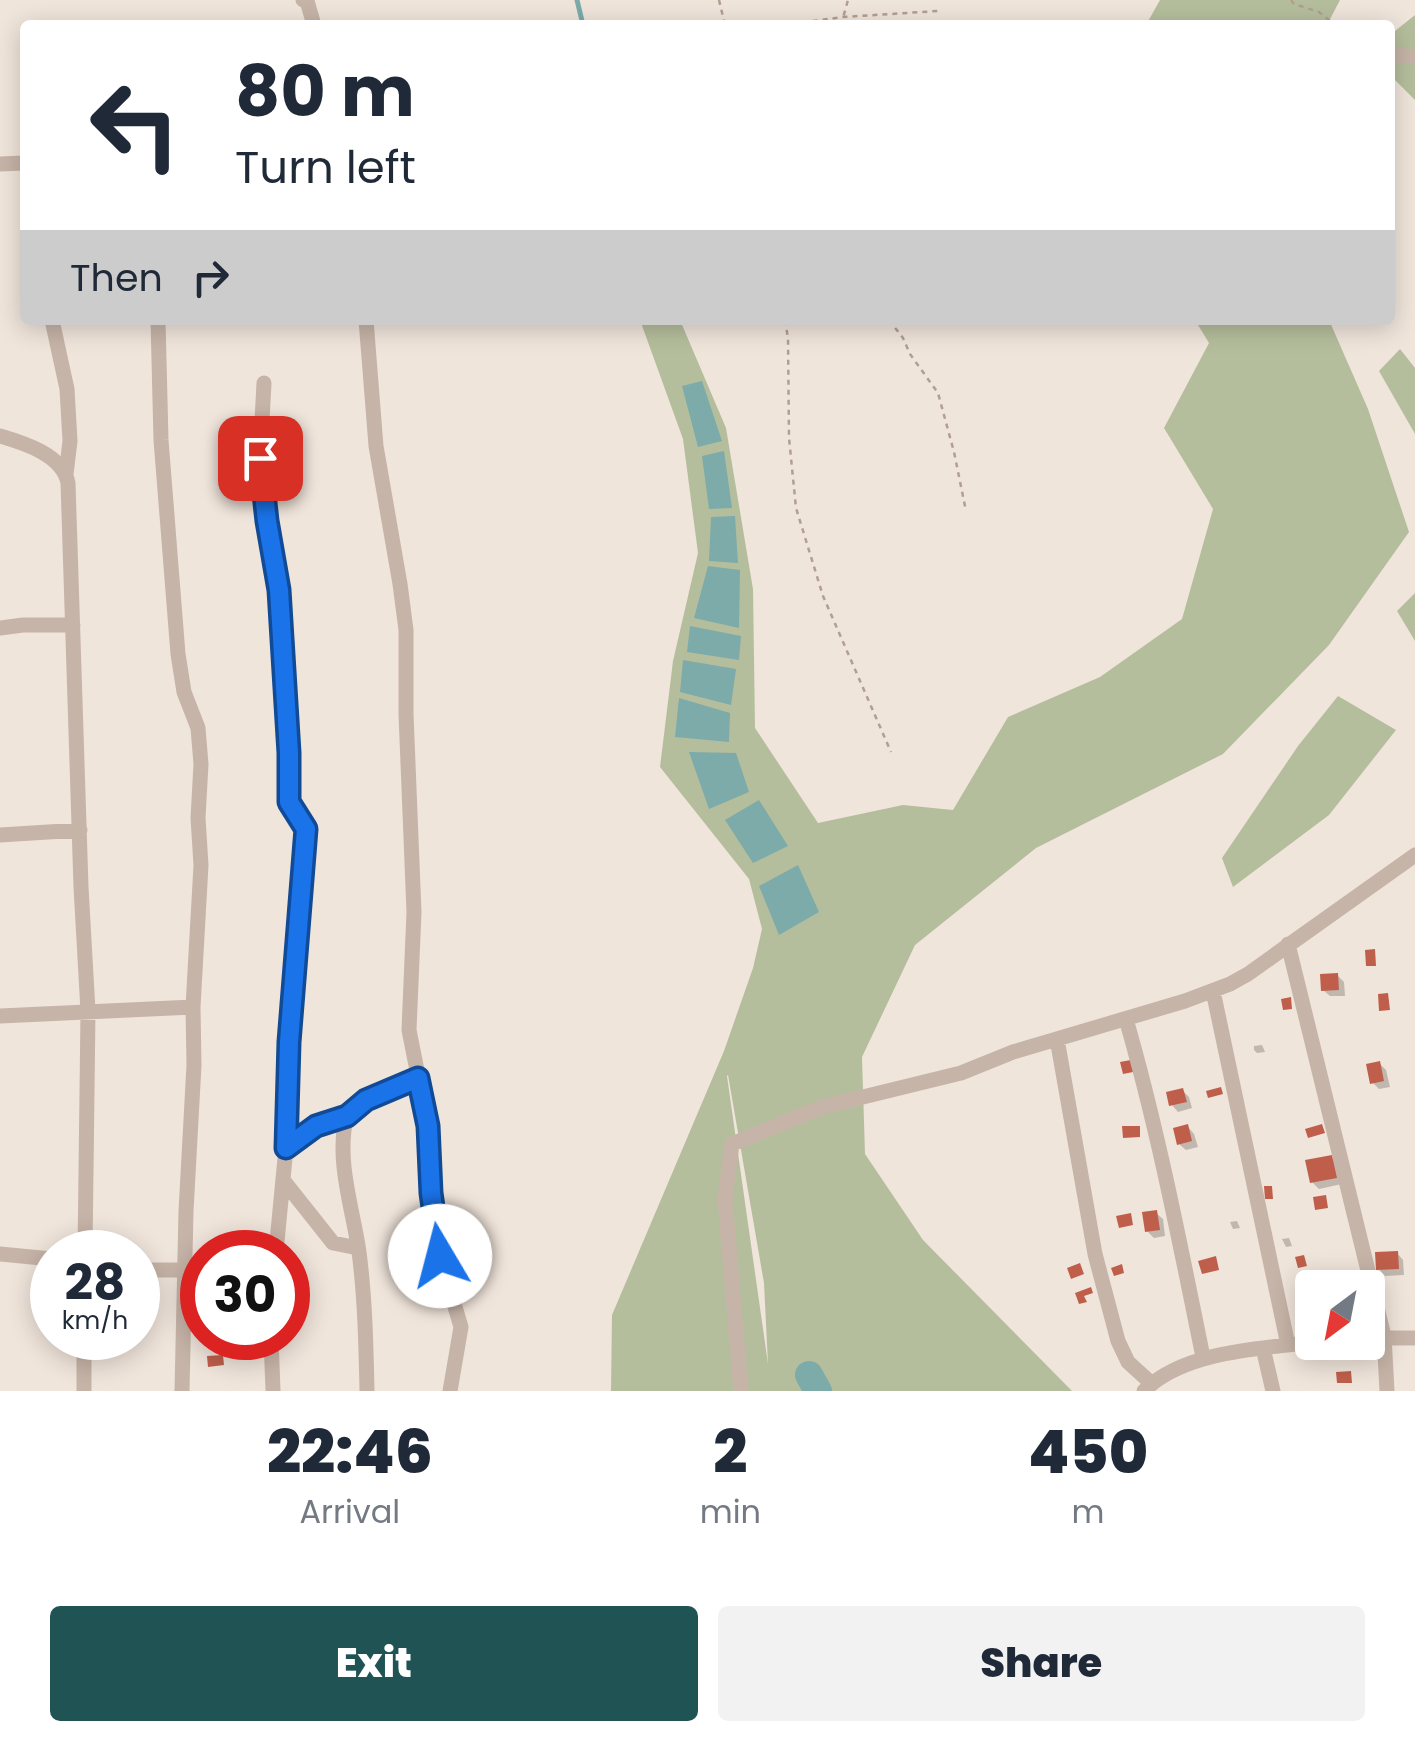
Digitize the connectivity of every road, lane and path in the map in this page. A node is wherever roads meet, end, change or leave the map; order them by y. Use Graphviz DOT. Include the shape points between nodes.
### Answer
graph roads {
  1 [pos="848,0"];
  2 [pos="1291,0"];
  3 [pos="938,10"];
  4 [pos="843,18"];
  5 [pos="826,20"];
  6 [pos="1328,20"];
  7 [pos="53,325"];
  8 [pos="158,325"];
  9 [pos="366,325"];
  10 [pos="786,325"];
  11 [pos="893,325"];
  12 [pos="264,383"];
  13 [pos="0,436"];
  14 [pos="66,474"];
  15 [pos="966,511"];
  16 [pos="73,625"];
  17 [pos="0,628"];
  18 [pos="891,752"];
  19 [pos="80,830"];
  20 [pos="0,835"];
  21 [pos="1415,855"];
  22 [pos="1288,944"];
  23 [pos="1213,990"];
  24 [pos="194,1007"];
  25 [pos="88,1011"];
  26 [pos="0,1016"];
  27 [pos="1126,1019"];
  28 [pos="1056,1039"];
  29 [pos="418,1078"];
  30 [pos="347,1116"];
  31 [pos="286,1148"];
  32 [pos="283,1180"];
  33 [pos="85,1230"];
  34 [pos="188,1230"];
  35 [pos="278,1230"];
  36 [pos="358,1248"];
  37 [pos="0,1254"];
  38 [pos="30,1257"];
  39 [pos="1361,1270"];
  40 [pos="1385,1337"];
  41 [pos="1415,1338"];
  42 [pos="1295,1344"];
  43 [pos="1288,1345"];
  44 [pos="1263,1348"];
  45 [pos="1203,1357"];
  46 [pos="84,1360"];
  47 [pos="183,1360"];
  48 [pos="272,1360"];
  49 [pos="1381,1360"];
  50 [pos="1148,1387"];
  51 [pos="84,1391"];
  52 [pos="182,1391"];
  53 [pos="273,1391"];
  54 [pos="368,1391"];
  55 [pos="450,1391"];
  56 [pos="741,1391"];
  57 [pos="1273,1391"];
  58 [pos="1387,1391"];
  1 -- 4 [label="path"];
  2 -- 6 [label="path"];
  3 -- 4 [label="path"];
  4 -- 5 [label="path"];
  7 -- 14 [label="street" via="67,389"];
  8 -- 24 [label="street" via="178,654 201,754"];
  9 -- 29 [label="street" via="376,446 406,630 414,912 409,1030"];
  10 -- 18 [label="path" via="796,508 823,596"];
  11 -- 15 [label="path" via="938,393"];
  12 -- 31 [label="street" via="260,458 279,590 289,802 306,829"];
  13 -- 14 [label="street" via="53,459"];
  14 -- 16 [label="street"];
  16 -- 17 [label="street"];
  16 -- 19 [label="street"];
  19 -- 20 [label="street"];
  19 -- 25 [label="street"];
  21 -- 22 [label="street"];
  22 -- 23 [label="street"];
  22 -- 39 [label="street"];
  23 -- 27 [label="street"];
  23 -- 43 [label="street"];
  24 -- 25 [label="street"];
  24 -- 34 [label="street"];
  25 -- 26 [label="street"];
  25 -- 33 [label="street"];
  27 -- 28 [label="street"];
  27 -- 45 [label="street"];
  28 -- 50 [label="street" via="1118,1342"];
  28 -- 56 [label="street" via="961,1073 822,1107 732,1144 725,1199"];
  29 -- 30 [label="street" via="366,1100"];
  29 -- 55 [label="street" via="440,1256 461,1326"];
  30 -- 31 [label="street" via="316,1126"];
  30 -- 36 [label="street" via="342,1132"];
  31 -- 32 [label="street"];
  32 -- 35 [label="street"];
  32 -- 36 [label="street" via="333,1243"];
  36 -- 54 [label="street"];
  37 -- 38 [label="street"];
  40 -- 41 [label="street"];
  42 -- 43 [label="street"];
  43 -- 44 [label="street"];
  44 -- 45 [label="street"];
  44 -- 57 [label="street"];
  45 -- 50 [label="street"];
  46 -- 51 [label="street"];
  47 -- 52 [label="street"];
  48 -- 53 [label="street"];
  49 -- 58 [label="street"];
}
